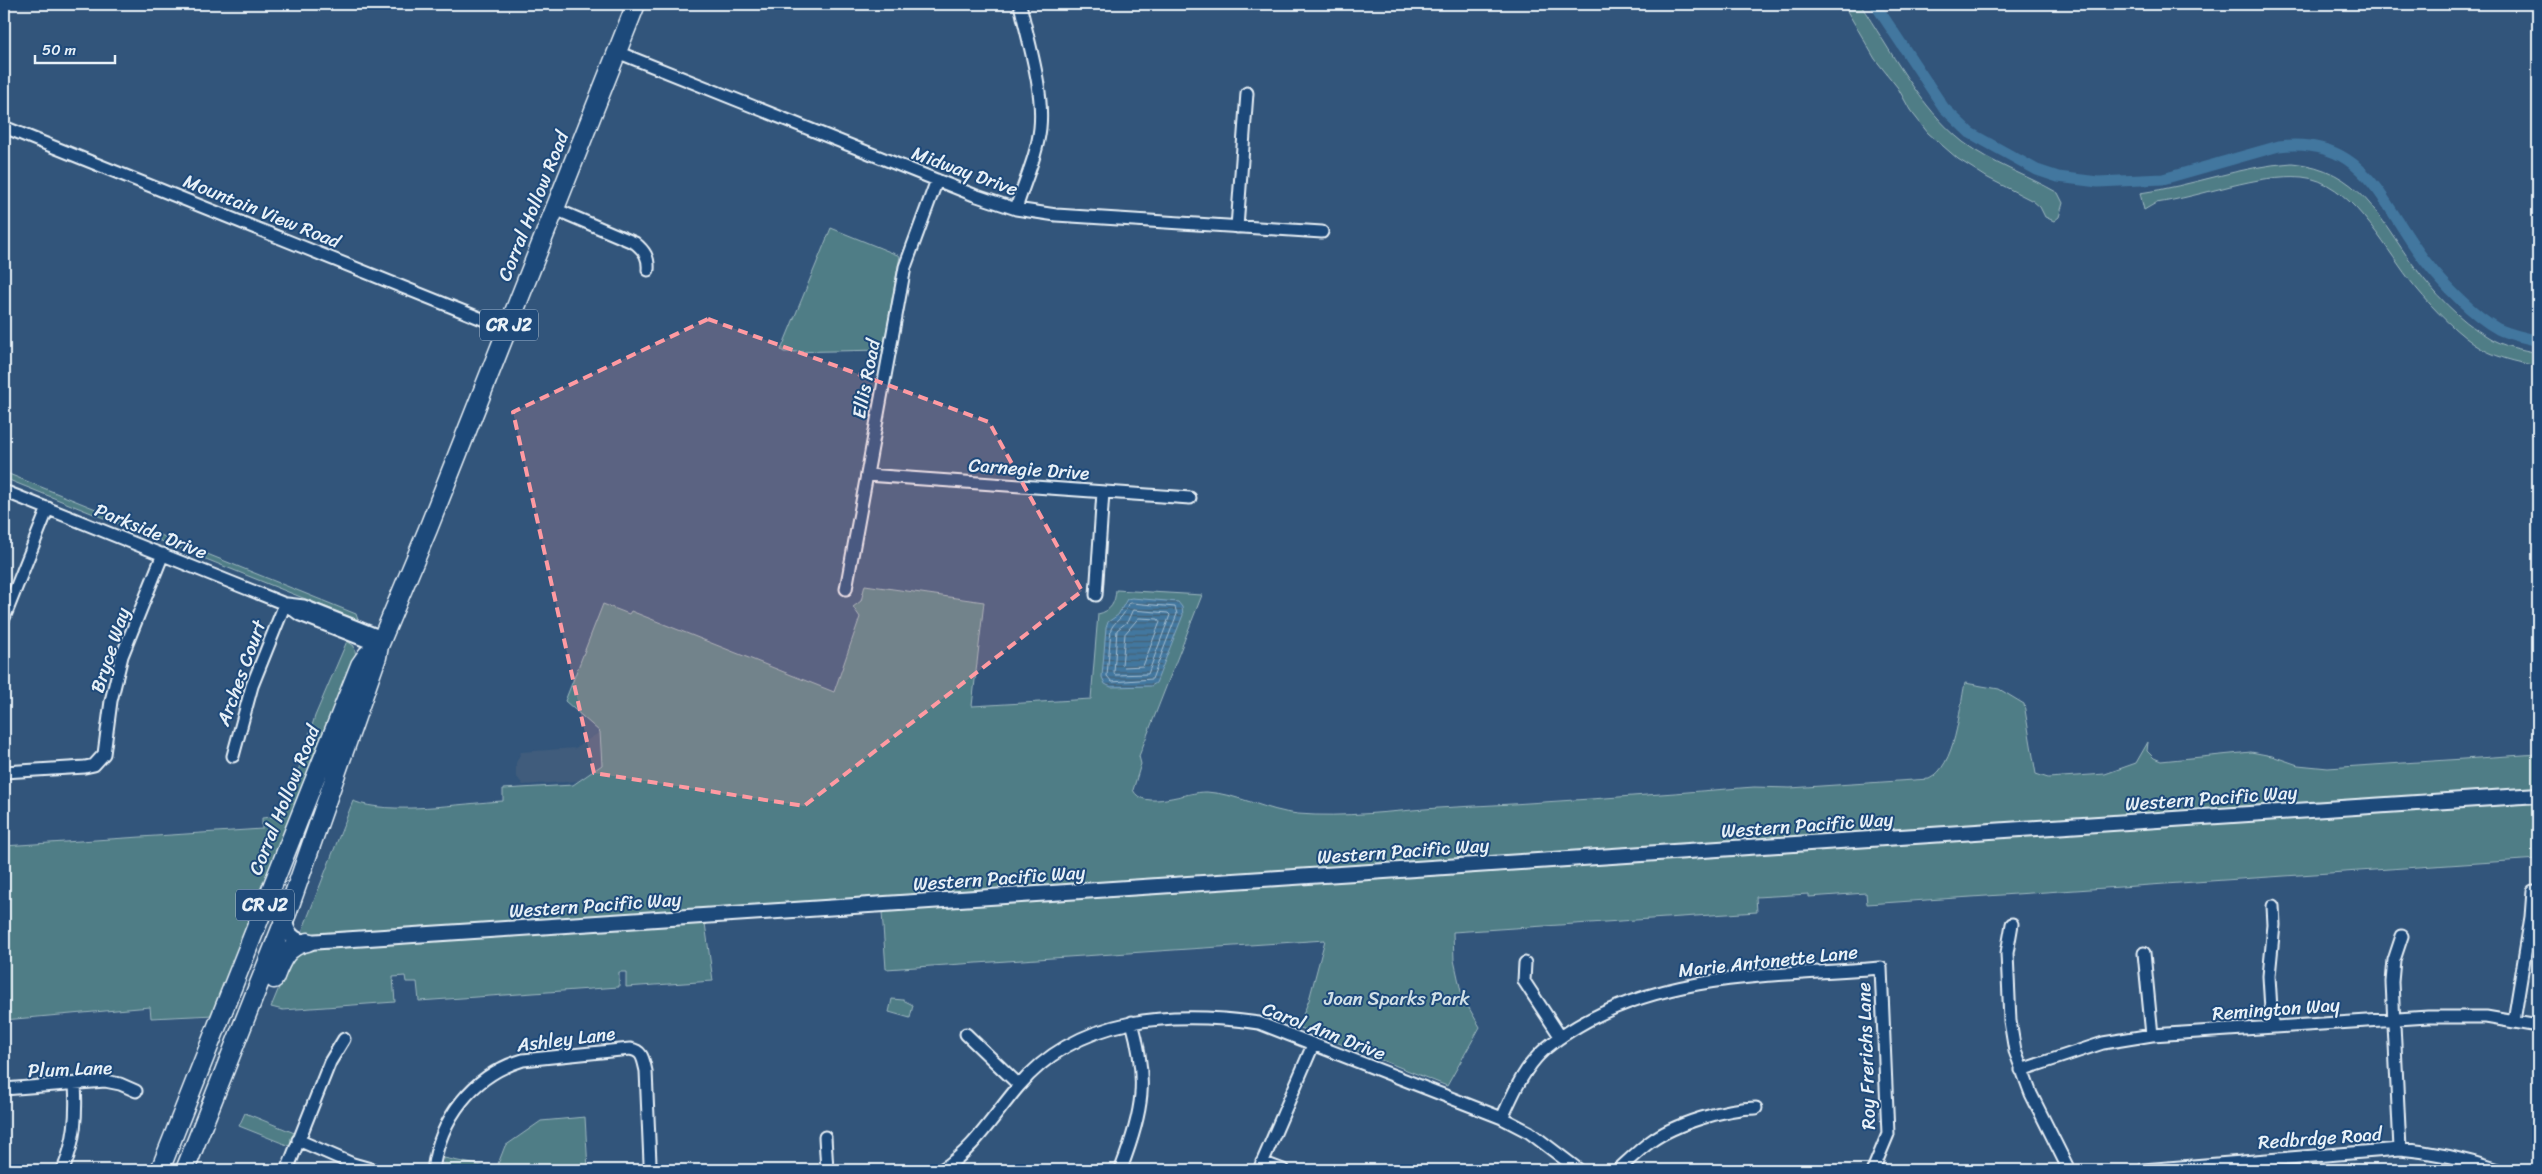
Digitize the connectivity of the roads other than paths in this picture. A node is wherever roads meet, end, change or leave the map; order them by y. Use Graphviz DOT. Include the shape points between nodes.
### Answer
graph roads {
  1 [pos="636,4"];
  2 [pos="1020,4"];
  3 [pos="617,52"];
  4 [pos="1247,93"];
  5 [pos="4,127"];
  6 [pos="937,180"];
  7 [pos="555,209"];
  8 [pos="1016,209"];
  9 [pos="1238,227"];
  10 [pos="1322,232"];
  11 [pos="648,270"];
  12 [pos="507,329"];
  13 [pos="867,475"];
  14 [pos="4,491"];
  15 [pos="1103,492"];
  16 [pos="1190,498"];
  17 [pos="48,508"];
  18 [pos="163,554"];
  19 [pos="846,589"];
  20 [pos="1096,595"];
  21 [pos="285,604"];
  22 [pos="4,618"];
  23 [pos="380,641"];
  24 [pos="233,756"];
  25 [pos="4,772"];
  26 [pos="2538,795"];
  27 [pos="277,874"];
  28 [pos="298,881"];
  29 [pos="2533,891"];
  30 [pos="2273,906"];
  31 [pos="285,918"];
  32 [pos="2012,924"];
  33 [pos="2402,936"];
  34 [pos="308,942"];
  35 [pos="2144,953"];
  36 [pos="1525,963"];
  37 [pos="1881,968"];
  38 [pos="2393,1019"];
  39 [pos="2514,1021"];
  40 [pos="1132,1022"];
  41 [pos="2272,1026"];
  42 [pos="2538,1026"];
  43 [pos="966,1034"];
  44 [pos="2152,1035"];
  45 [pos="1560,1036"];
  46 [pos="344,1039"];
  47 [pos="1313,1045"];
  48 [pos="2021,1070"];
  49 [pos="75,1084"];
  50 [pos="1019,1085"];
  51 [pos="4,1089"];
  52 [pos="136,1091"];
  53 [pos="1756,1108"];
  54 [pos="1502,1118"];
  55 [pos="825,1137"];
  56 [pos="298,1140"];
  57 [pos="2400,1149"];
  58 [pos="2268,1165"];
  59 [pos="1122,1166"];
  60 [pos="1261,1166"];
  61 [pos="63,1170"];
  62 [pos="160,1170"];
  63 [pos="185,1170"];
  64 [pos="197,1170"];
  65 [pos="287,1170"];
  66 [pos="374,1170"];
  67 [pos="433,1170"];
  68 [pos="653,1170"];
  69 [pos="827,1170"];
  70 [pos="942,1170"];
  71 [pos="1283,1170"];
  72 [pos="1578,1170"];
  73 [pos="1618,1170"];
  74 [pos="1873,1170"];
  75 [pos="2069,1170"];
  76 [pos="2143,1170"];
  77 [pos="2498,1170"];
  1 -- 3 [label="main road, Corral Hollow Road / CR J2"];
  2 -- 8 [label="street" via="1040,116 1036,150"];
  3 -- 6 [label="street, Midway Drive"];
  3 -- 7 [label="main road, Corral Hollow Road / CR J2"];
  4 -- 9 [label="street"];
  5 -- 12 [label="street, Mountain View Road"];
  6 -- 8 [label="street, Midway Drive"];
  6 -- 13 [label="street, Ellis Road" via="905,267"];
  7 -- 11 [label="street" via="635,243 644,250"];
  7 -- 12 [label="main road, Corral Hollow Road / CR J2"];
  8 -- 9 [label="street, Midway Drive" via="1066,216"];
  9 -- 10 [label="street, Midway Drive"];
  12 -- 23 [label="main road, Corral Hollow Road / CR J2"];
  13 -- 15 [label="street, Carnegie Drive"];
  13 -- 19 [label="street, Ellis Road"];
  14 -- 17 [label="street, Parkside Drive"];
  15 -- 16 [label="street, Carnegie Drive"];
  15 -- 20 [label="street"];
  17 -- 18 [label="street, Parkside Drive"];
  17 -- 22 [label="street"];
  18 -- 21 [label="street, Parkside Drive"];
  18 -- 25 [label="street, Bryce Way" via="122,656 111,701 106,748 100,760 85,767"];
  21 -- 23 [label="street, Parkside Drive" via="300,615"];
  21 -- 24 [label="street, Arches Court" via="252,686"];
  23 -- 27 [label="main road, Corral Hollow Road / CR J2" via="360,665"];
  23 -- 28 [label="main road, Corral Hollow Road / CR J2"];
  26 -- 34 [label="street, Western Pacific Way"];
  27 -- 28 [label="main road" via="289,873"];
  27 -- 62 [label="main road, Corral Hollow Road / CR J2"];
  28 -- 31 [label="main road, Corral Hollow Road / CR J2"];
  29 -- 39 [label="street"];
  30 -- 41 [label="street" via="2269,976"];
  31 -- 34 [label="street" via="290,935 298,941"];
  31 -- 63 [label="main road, Corral Hollow Road / CR J2"];
  32 -- 48 [label="street" via="2007,954 2010,1021"];
  33 -- 38 [label="street" via="2392,972"];
  34 -- 64 [label="main road" via="294,946 282,959"];
  35 -- 44 [label="street"];
  36 -- 45 [label="street" via="1524,981"];
  37 -- 45 [label="street, Marie Antonette Lane" via="1702,982 1660,990 1604,1010"];
  37 -- 74 [label="street, Roy Frerichs Lane" via="1888,1134"];
  38 -- 39 [label="street, Remington Way" via="2456,1016"];
  38 -- 41 [label="street, Remington Way"];
  38 -- 57 [label="street"];
  39 -- 42 [label="street, Remington Way"];
  40 -- 47 [label="street, Carol Ann Drive" via="1182,1016 1220,1017 1259,1023"];
  40 -- 50 [label="street, Carol Ann Drive" via="1082,1037 1050,1058"];
  40 -- 59 [label="street" via="1139,1050 1143,1096 1138,1122"];
  41 -- 44 [label="street, Remington Way"];
  43 -- 50 [label="street"];
  44 -- 48 [label="street, Remington Way" via="2102,1043"];
  45 -- 54 [label="street, Marie Antonette Lane" via="1536,1058"];
  46 -- 56 [label="street" via="330,1062"];
  47 -- 54 [label="street, Carol Ann Drive"];
  47 -- 60 [label="street"];
  48 -- 75 [label="street"];
  49 -- 51 [label="street, Plum Lane"];
  49 -- 52 [label="street, Plum Lane" via="105,1081"];
  49 -- 61 [label="street" via="77,1116"];
  50 -- 70 [label="street, Carol Ann Drive" via="974,1140"];
  53 -- 73 [label="street" via="1743,1108 1681,1126 1651,1141"];
  54 -- 72 [label="street, Carol Ann Drive" via="1530,1132"];
  55 -- 69 [label="street"];
  56 -- 65 [label="street"];
  56 -- 66 [label="street"];
  57 -- 58 [label="street, Redbrdge Road"];
  57 -- 77 [label="street, Redbrdge Road" via="2464,1158"];
  58 -- 76 [label="street, Redbrdge Road"];
  60 -- 71 [label="street"];
  67 -- 68 [label="street, Ashley Lane" via="441,1136 456,1107 472,1088 507,1065 523,1060 630,1049 643,1056 646,1071"];
}
